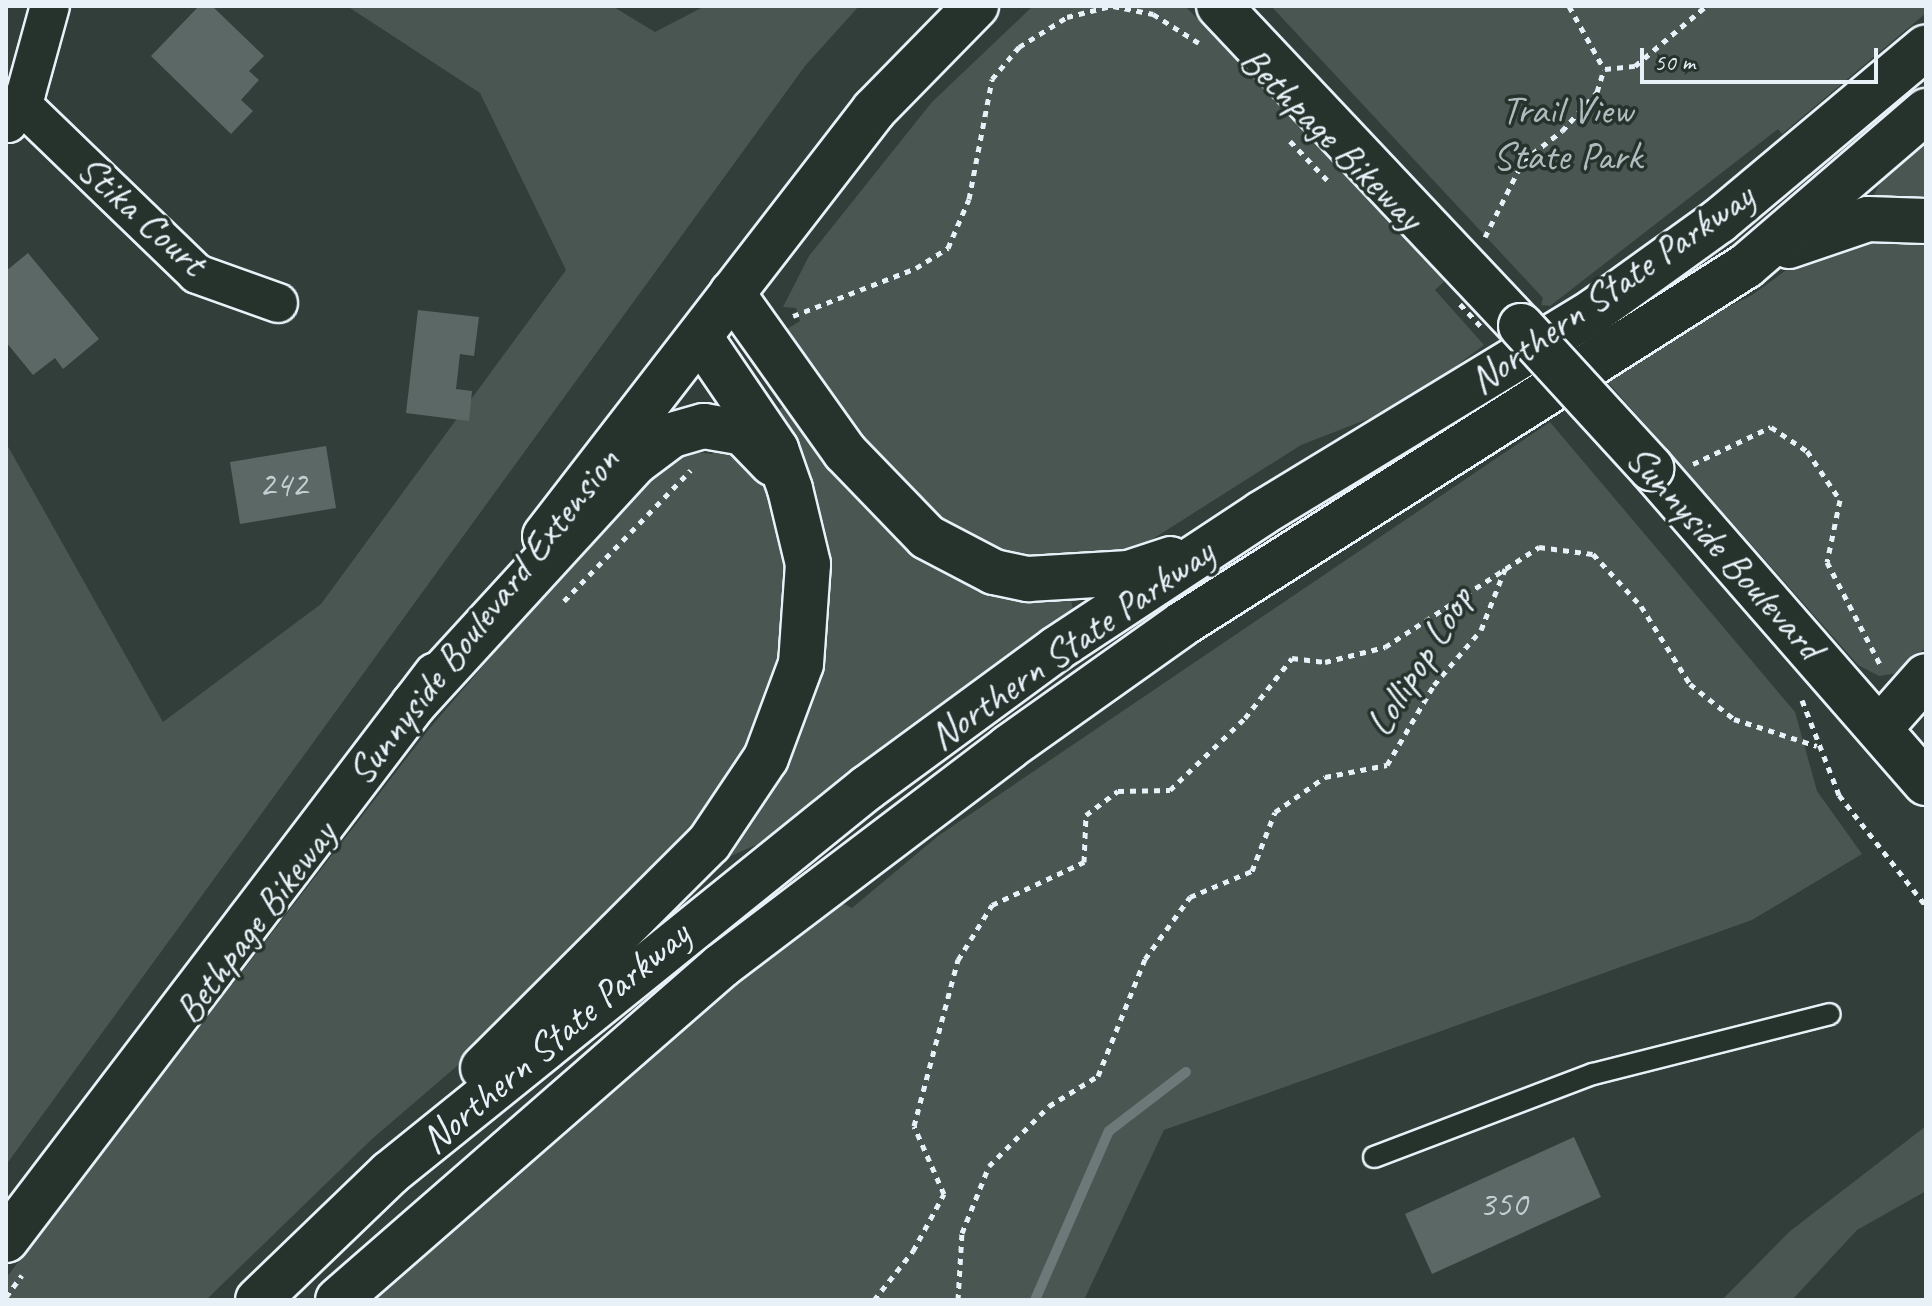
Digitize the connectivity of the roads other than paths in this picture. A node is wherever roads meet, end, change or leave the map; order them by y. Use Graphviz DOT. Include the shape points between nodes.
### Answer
graph roads {
  1 [pos="50,6"];
  2 [pos="976,6"];
  3 [pos="1219,6"];
  4 [pos="1926,47"];
  5 [pos="1926,111"];
  6 [pos="13,114"];
  7 [pos="1926,221"];
  8 [pos="1746,266"];
  9 [pos="732,293"];
  10 [pos="278,303"];
  11 [pos="700,337"];
  12 [pos="790,489"];
  13 [pos="1219,542"];
  14 [pos="1905,675"];
  15 [pos="413,705"];
  16 [pos="1880,728"];
  17 [pos="1926,783"];
  18 [pos="1830,1014"];
  19 [pos="1374,1157"];
  20 [pos="390,1173"];
  21 [pos="20,1250"];
  22 [pos="258,1300"];
  23 [pos="338,1300"];
  1 -- 6 [label="street"];
  2 -- 9 [label="main road, Sunnyside Boulevard Extension" via="874,110"];
  3 -- 16 [label="main road, Sunnyside Boulevard, bridge" via="1521,326 1667,469"];
  4 -- 13 [label="main road, Northern State Parkway" via="1719,221 1594,311"];
  5 -- 8 [label="main road, Northern State Parkway"];
  6 -- 10 [label="street, Stika Court" via="197,274"];
  7 -- 8 [label="main road" via="1901,216 1829,228"];
  8 -- 23 [label="main road, Northern State Parkway" via="1182,624 1009,747 721,966"];
  9 -- 11 [label="main road, Sunnyside Boulevard Extension"];
  9 -- 13 [label="main road" via="845,452 903,516 994,572 1071,580 1129,573"];
  11 -- 12 [label="main road" via="776,449"];
  11 -- 15 [label="main road, Sunnyside Boulevard Extension"];
  12 -- 15 [label="main road" via="743,433 704,426 672,435 636,462"];
  12 -- 20 [label="main road" via="808,564 801,664 766,758 709,843 545,1000"];
  13 -- 20 [label="main road, Northern State Parkway" via="867,788"];
  14 -- 16 [label="main road"];
  15 -- 21 [label="main road, Sunnyside Boulevard Extension"];
  16 -- 17 [label="main road, Sunnyside Boulevard"];
  18 -- 19 [label="lane" via="1593,1074"];
  20 -- 22 [label="main road, Northern State Parkway"];
}
